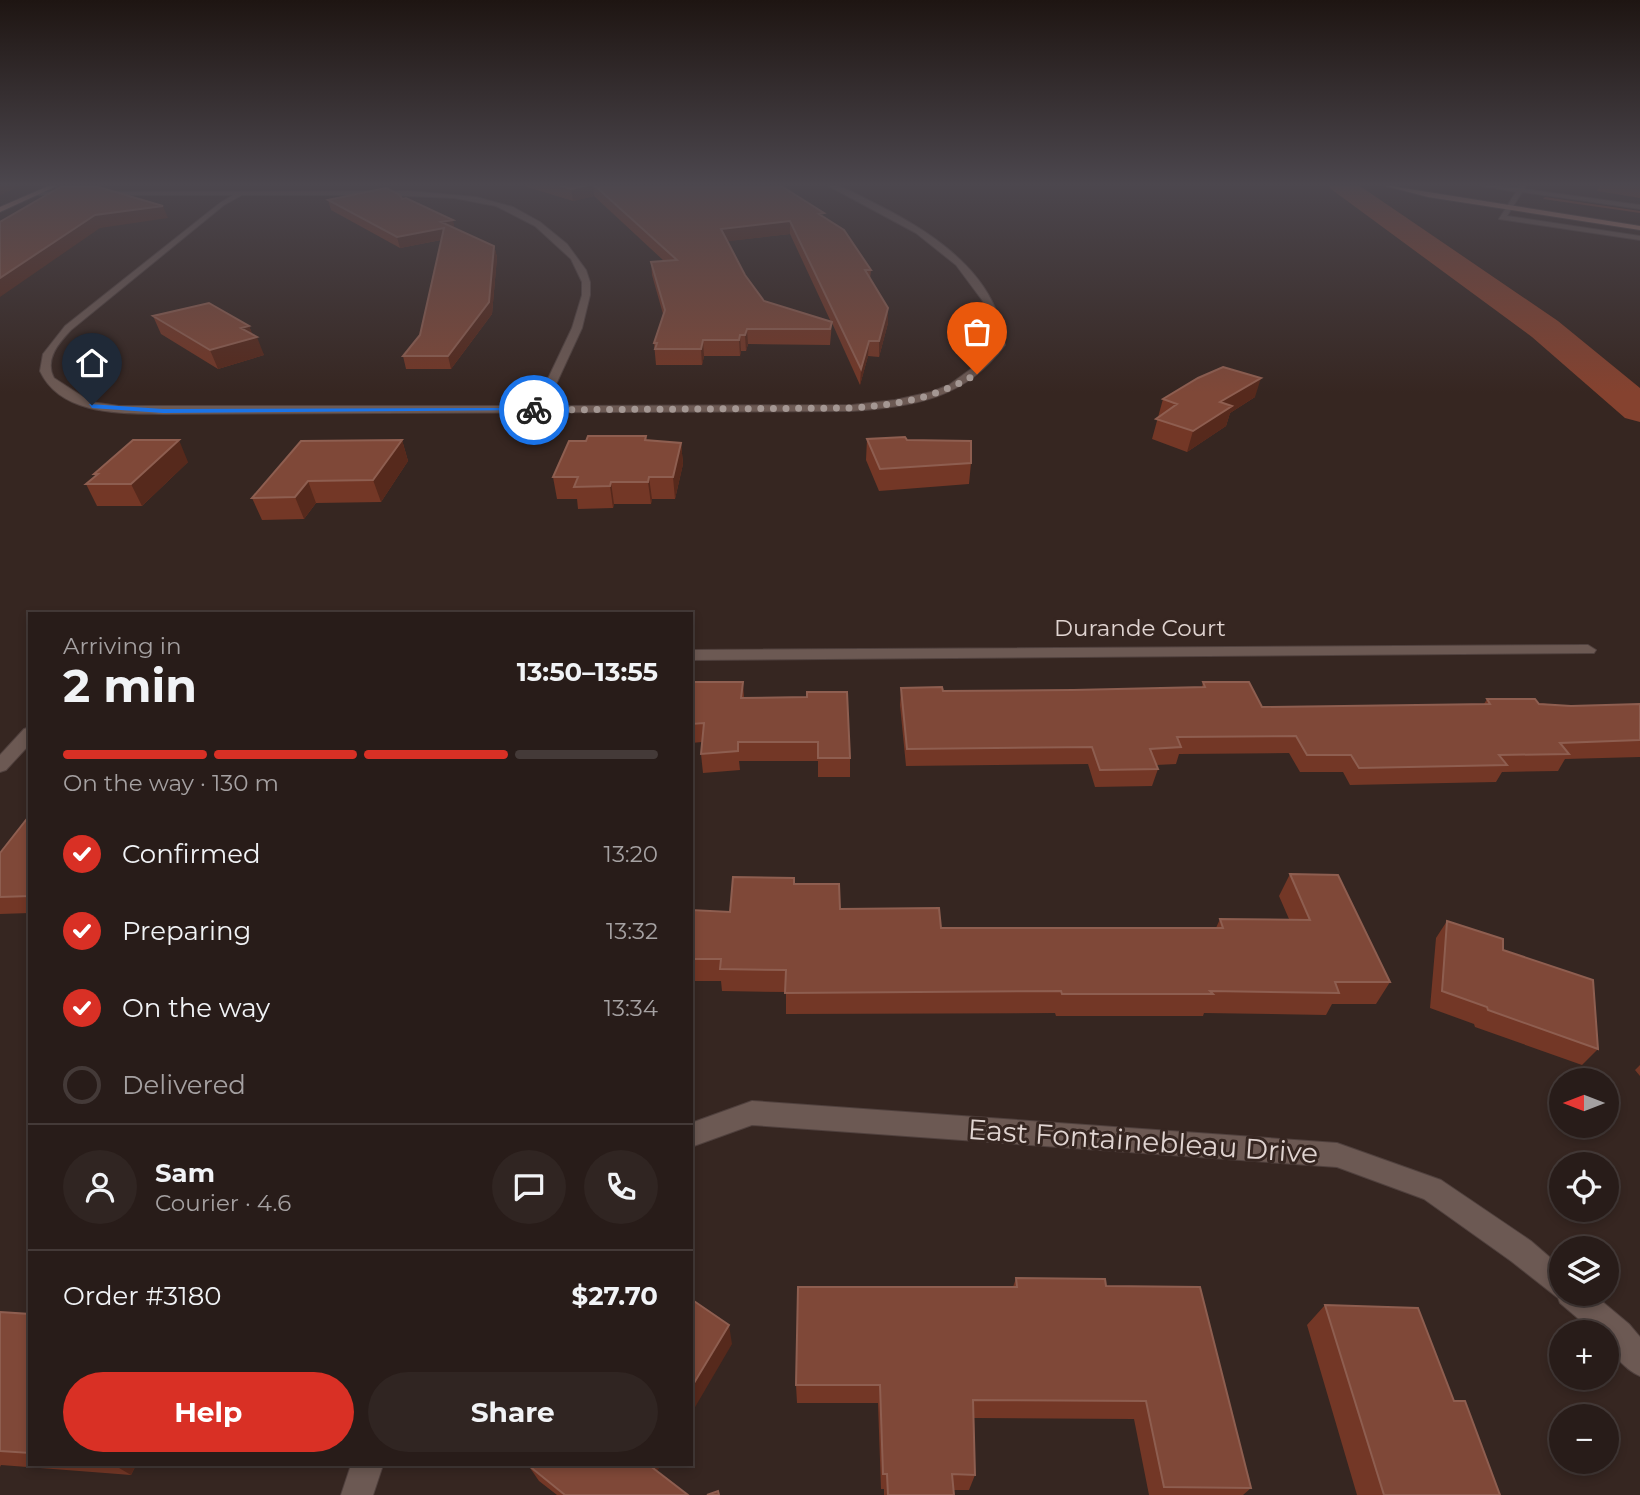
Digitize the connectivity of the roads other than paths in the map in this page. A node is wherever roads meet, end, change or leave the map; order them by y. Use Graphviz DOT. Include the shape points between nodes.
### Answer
graph roads {
  1 [pos="160,254"];
  2 [pos="568,254"];
  3 [pos="948,254"];
  4 [pos="539,410"];
  5 [pos="1588,650"];
  6 [pos="693,655"];
  7 [pos="28,735"];
  8 [pos="0,766"];
  9 [pos="693,1134"];
  10 [pos="1549,1275"];
  11 [pos="1586,1306"];
  12 [pos="1640,1361"];
  13 [pos="367,1466"];
  14 [pos="357,1495"];
  1 -- 4 [label="street" via="50,346 43,363 47,377 58,388 92,405 163,411"];
  2 -- 4 [label="street" via="583,270 585,309"];
  3 -- 4 [label="street" via="990,306 1000,345 977,374 928,398 852,408"];
  5 -- 6 [label="street, Durande Court"];
  7 -- 8 [label="street"];
  9 -- 10 [label="street, East Fontainebleau Drive" via="752,1113 1337,1154 1432,1189"];
  11 -- 12 [label="street" via="1619,1334"];
  13 -- 14 [label="street"];
}
